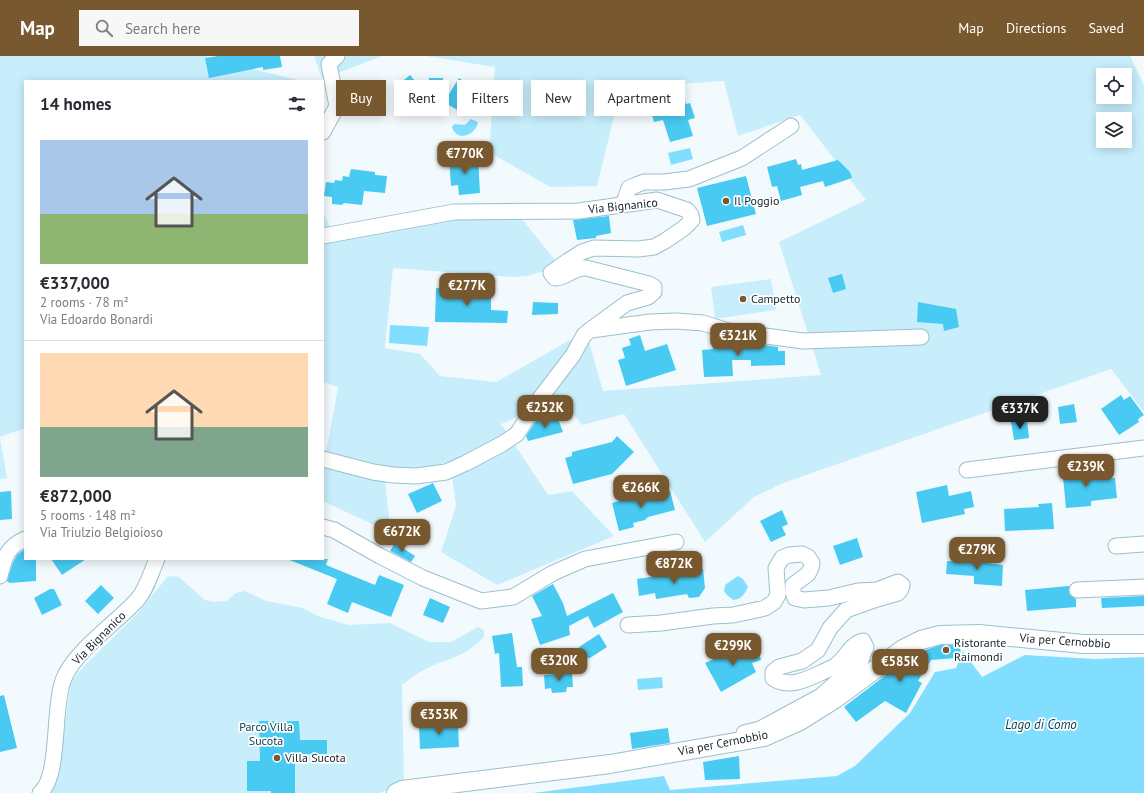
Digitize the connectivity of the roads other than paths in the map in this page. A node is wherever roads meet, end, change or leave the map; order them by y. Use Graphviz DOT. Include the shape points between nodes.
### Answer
graph roads {
  1 [pos="337,56"];
  2 [pos="791,126"];
  3 [pos="324,130"];
  4 [pos="623,204"];
  5 [pos="324,236"];
  6 [pos="590,330"];
  7 [pos="921,337"];
  8 [pos="1144,448"];
  9 [pos="324,459"];
  10 [pos="967,470"];
  11 [pos="324,527"];
  12 [pos="24,539"];
  13 [pos="676,542"];
  14 [pos="1144,544"];
  15 [pos="1116,546"];
  16 [pos="157,560"];
  17 [pos="0,576"];
  18 [pos="1144,588"];
  19 [pos="1077,590"];
  20 [pos="628,625"];
  21 [pos="1144,644"];
  22 [pos="679,752"];
  23 [pos="40,793"];
  24 [pos="396,793"];
  1 -- 3 [label="street" via="329,64 338,106"];
  2 -- 4 [label="street" via="742,158 689,179 644,182 636,185 630,188"];
  4 -- 5 [label="street, Via Bignanico" via="578,211 454,212"];
  4 -- 6 [label="street, Via Bignanico" via="658,200 687,210 692,220 680,231 654,247 594,248 582,252 552,273 555,278 559,278 579,267 654,287 654,292 648,297 627,303"];
  6 -- 7 [label="street" via="676,321 703,323 728,331 803,341"];
  6 -- 9 [label="street, Via Bignanico" via="538,400 517,434 466,463 446,472 416,476 373,472"];
  8 -- 10 [label="street"];
  11 -- 13 [label="street" via="334,530 424,578 481,601 513,597 553,573 585,559"];
  12 -- 17 [label="street" via="16,543 5,554"];
  14 -- 15 [label="street"];
  16 -- 23 [label="street, Via Bignanico" via="138,599 68,669 63,679 57,713 50,778"];
  18 -- 19 [label="street"];
  20 -- 22 [label="street" via="733,615 765,608 774,602 778,594 776,568 782,558 789,554 802,554 812,563 808,574 793,585 794,598 828,598 884,588 898,582 902,585 898,593 846,610 830,628 818,650 802,660 778,667 773,672 773,678 780,682 802,681 836,666 853,646 863,640 866,647 861,660 821,696 760,729 688,744 678,747"];
  21 -- 22 [label="main road, Via per Cernobbio" via="1083,644 979,634 940,635 921,640 903,649 835,699 800,721 764,737"];
  22 -- 24 [label="main road, Via per Cernobbio" via="610,764 402,790"];
}
